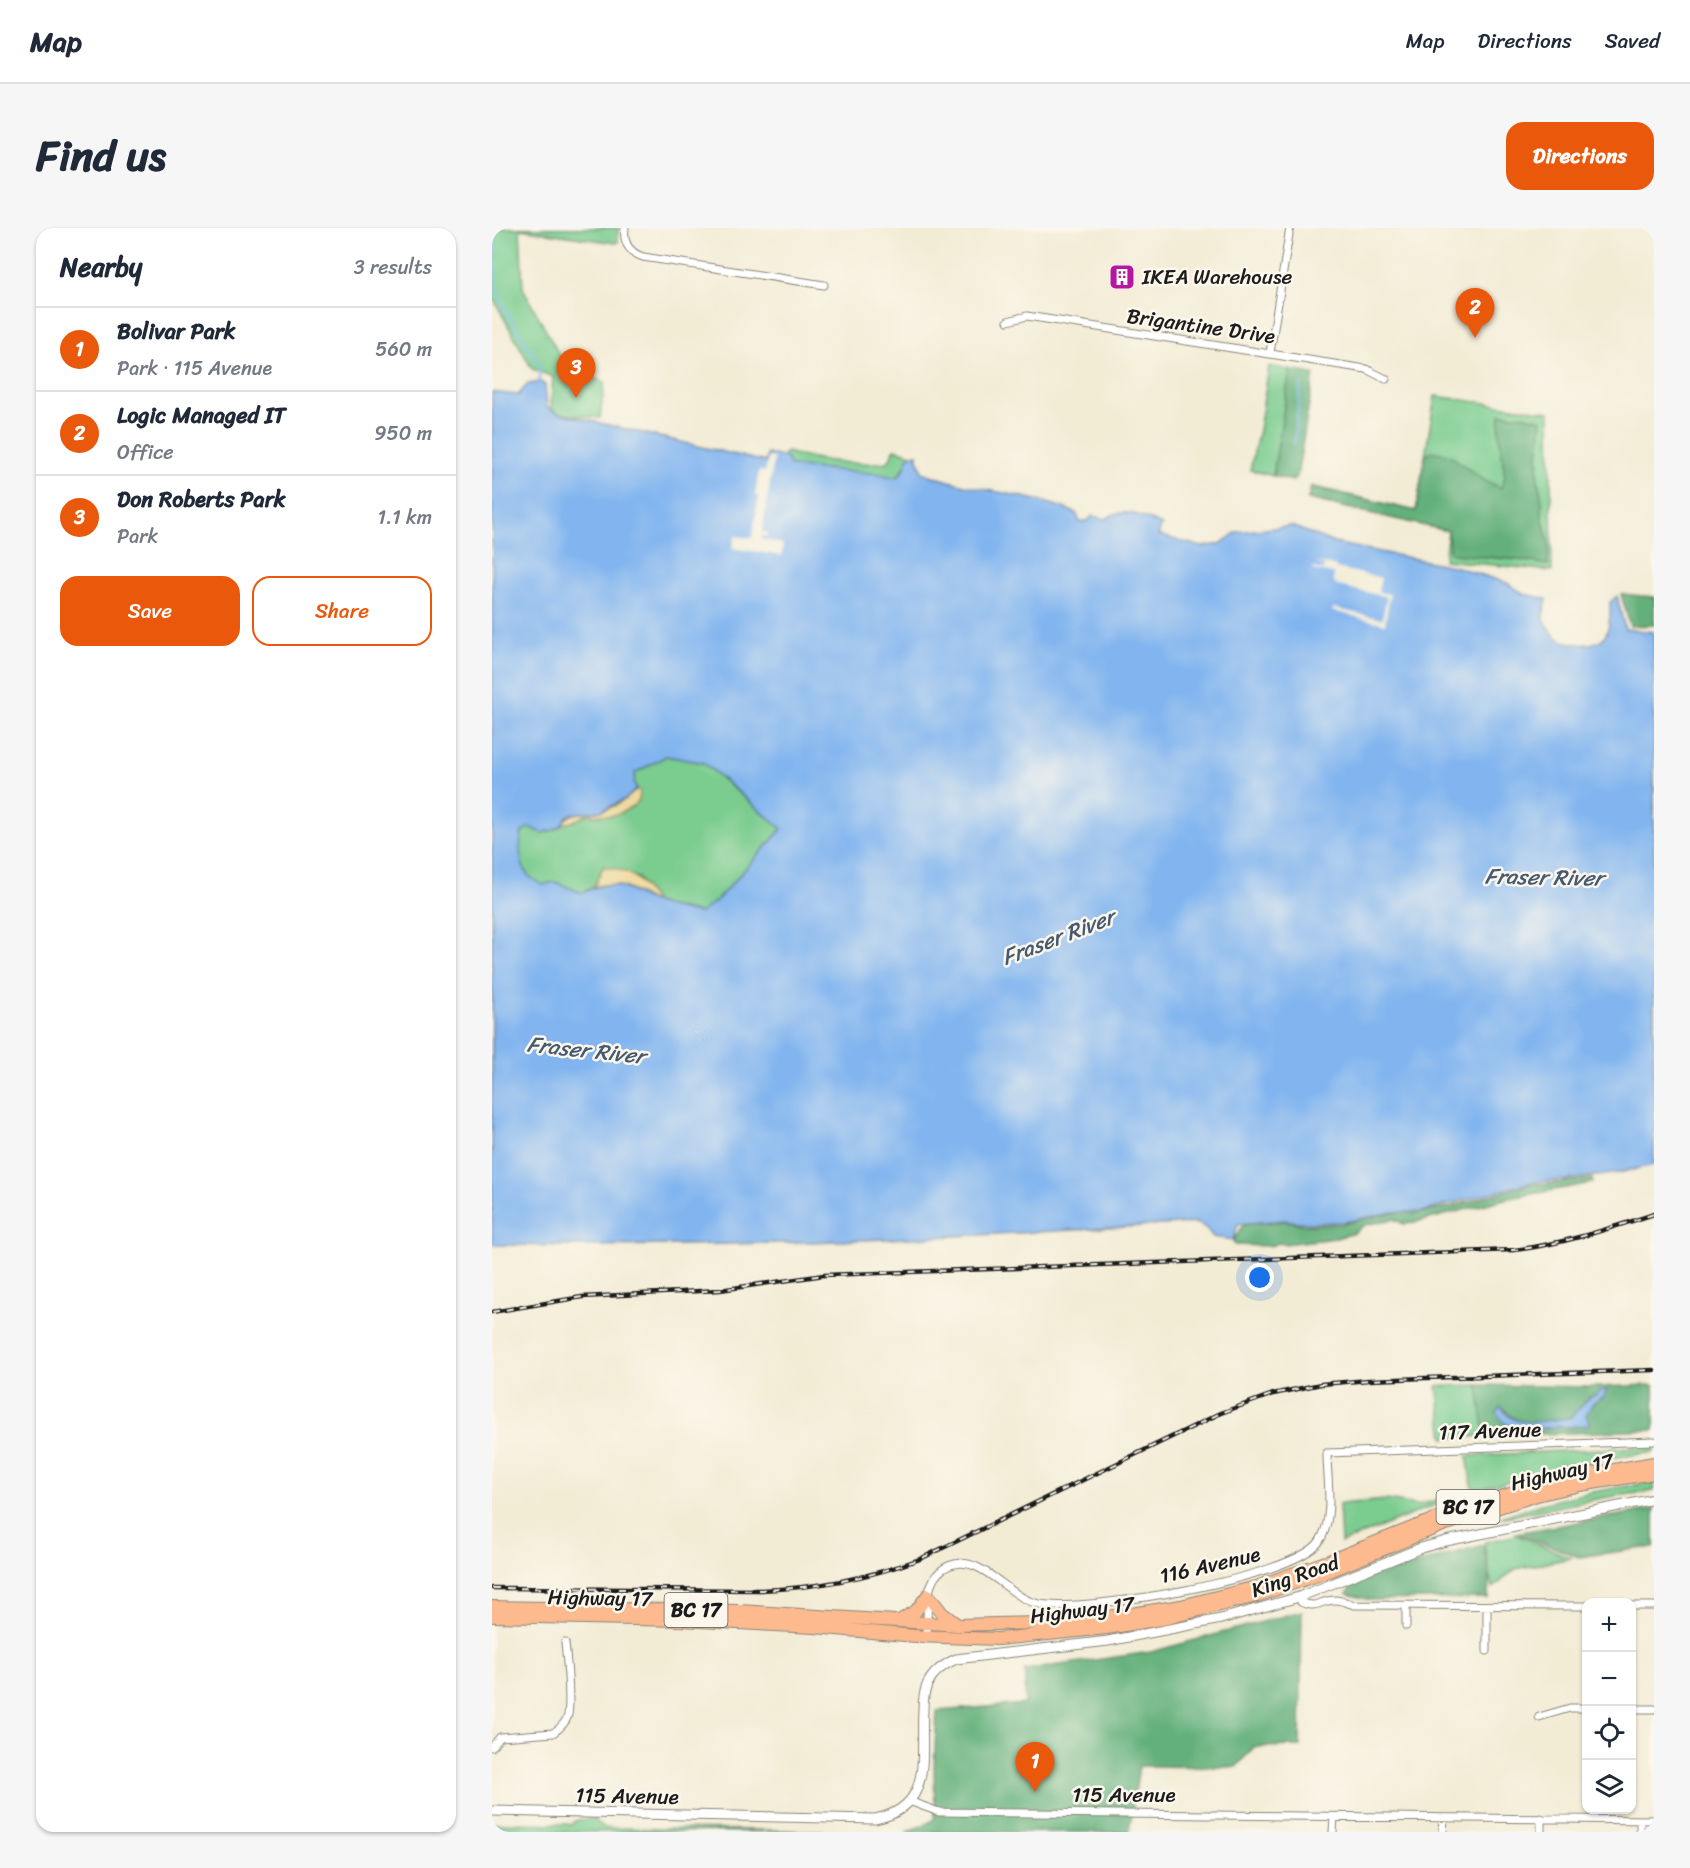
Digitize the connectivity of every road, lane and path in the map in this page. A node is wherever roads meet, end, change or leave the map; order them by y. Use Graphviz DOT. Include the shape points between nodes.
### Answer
graph roads {
  1 [pos="625,228"];
  2 [pos="1290,228"];
  3 [pos="824,285"];
  4 [pos="1008,321"];
  5 [pos="1270,353"];
  6 [pos="1386,379"];
  7 [pos="1654,1441"];
  8 [pos="1327,1453"];
  9 [pos="1654,1463"];
  10 [pos="1654,1473"];
  11 [pos="1654,1499"];
  12 [pos="928,1595"];
  13 [pos="1299,1597"];
  14 [pos="1406,1605"];
  15 [pos="1487,1606"];
  16 [pos="1582,1606"];
  17 [pos="1636,1606"];
  18 [pos="1654,1606"];
  19 [pos="492,1607"];
  20 [pos="492,1616"];
  21 [pos="900,1621"];
  22 [pos="927,1624"];
  23 [pos="958,1625"];
  24 [pos="1406,1626"];
  25 [pos="927,1637"];
  26 [pos="564,1643"];
  27 [pos="1487,1651"];
  28 [pos="1582,1708"];
  29 [pos="1636,1709"];
  30 [pos="1654,1709"];
  31 [pos="1539,1717"];
  32 [pos="492,1747"];
  33 [pos="909,1801"];
  34 [pos="492,1810"];
  35 [pos="1334,1816"];
  36 [pos="1444,1818"];
  37 [pos="1541,1818"];
  38 [pos="1640,1820"];
  39 [pos="1654,1820"];
  40 [pos="1334,1832"];
  41 [pos="1443,1832"];
  42 [pos="1540,1832"];
  43 [pos="1640,1832"];
  1 -- 3 [label="street" via="627,245 643,258"];
  2 -- 5 [label="street"];
  4 -- 5 [label="street, Brigantine Drive" via="1027,316"];
  5 -- 6 [label="street, Brigantine Drive" via="1366,369"];
  7 -- 8 [label="street, 117 Avenue"];
  8 -- 12 [label="street, 116 Avenue" via="1326,1530 1307,1554 1292,1560 1192,1589 1063,1605 1046,1605 1020,1597 986,1571 971,1564 955,1564 939,1572"];
  9 -- 23 [label="highway, Highway 17 / BC 17" via="1538,1485 1440,1516 1290,1576 1181,1606 1072,1621"];
  10 -- 25 [label="highway, Highway 17 / BC 17" via="1537,1495 1443,1525 1293,1584 1218,1607 1135,1624 1049,1635 998,1639"];
  11 -- 13 [label="street, King Road" via="1446,1541"];
  12 -- 21 [label="highway" via="916,1611"];
  12 -- 22 [label="street"];
  12 -- 23 [label="highway"];
  13 -- 14 [label="street" via="1308,1606 1331,1600 1354,1605"];
  13 -- 33 [label="street, King Road" via="1170,1630 968,1656 944,1665 928,1683 924,1696 922,1771 918,1788"];
  14 -- 15 [label="street"];
  14 -- 24 [label="street"];
  15 -- 16 [label="street"];
  15 -- 27 [label="street"];
  17 -- 18 [label="street"];
  19 -- 21 [label="highway, Highway 17 / BC 17" via="740,1611"];
  20 -- 25 [label="highway, Highway 17 / BC 17" via="705,1621"];
  21 -- 22 [label="highway, Highway 17 / BC 17"];
  22 -- 23 [label="highway, Highway 17 / BC 17"];
  22 -- 25 [label="street"];
  26 -- 32 [label="street" via="568,1717 553,1733 500,1737"];
  28 -- 31 [label="street"];
  29 -- 30 [label="street"];
  33 -- 34 [label="street, 115 Avenue" via="902,1809 875,1819"];
  33 -- 35 [label="street, 115 Avenue" via="939,1812"];
  35 -- 36 [label="street, 115 Avenue"];
  35 -- 40 [label="street"];
  36 -- 37 [label="street, 115 Avenue"];
  36 -- 41 [label="street"];
  37 -- 38 [label="street, 115 Avenue"];
  37 -- 42 [label="street"];
  38 -- 39 [label="street, 115 Avenue"];
  38 -- 43 [label="street"];
}
